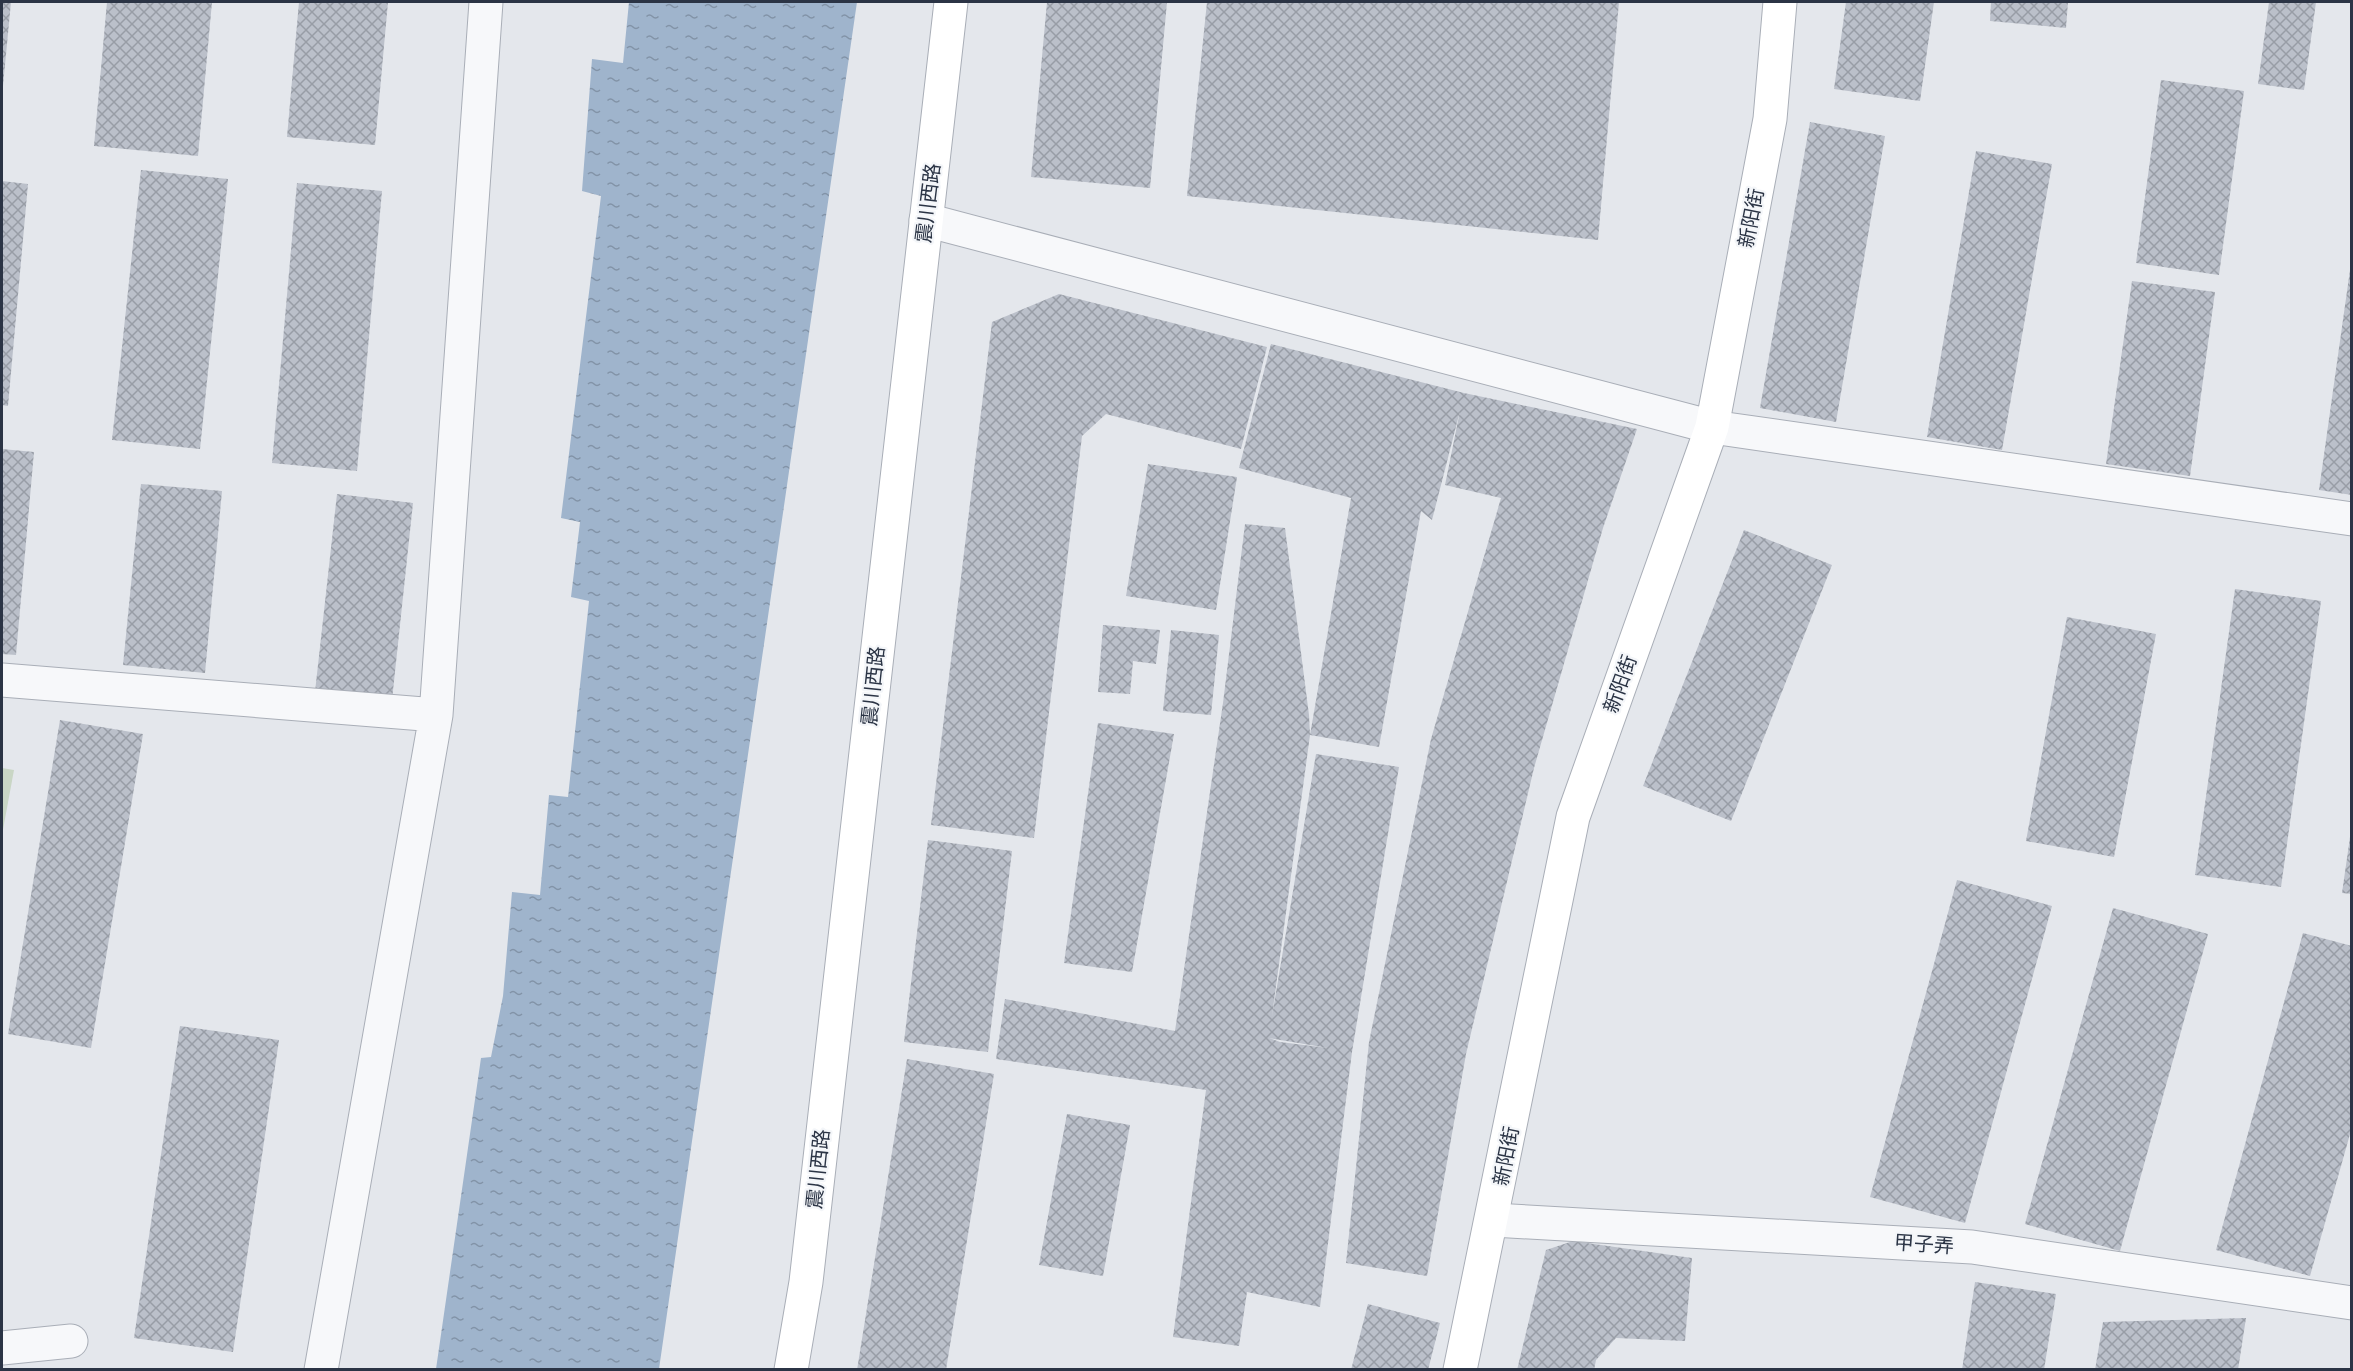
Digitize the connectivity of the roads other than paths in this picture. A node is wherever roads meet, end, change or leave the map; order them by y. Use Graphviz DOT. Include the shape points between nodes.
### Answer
graph roads {
  1 [pos="486,2"];
  2 [pos="951,2"];
  3 [pos="1780,2"];
  4 [pos="926,220"];
  5 [pos="1712,427"];
  6 [pos="2352,519"];
  7 [pos="2,680"];
  8 [pos="436,715"];
  9 [pos="1493,1220"];
  10 [pos="2352,1303"];
  11 [pos="71,1341"];
  12 [pos="2,1348"];
  13 [pos="322,1365"];
  14 [pos="791,1370"];
  15 [pos="1460,1370"];
  1 -- 8 [label="street"];
  2 -- 4 [label="street, 震川西路"];
  3 -- 5 [label="street, 新阳街" via="1770,119"];
  4 -- 5 [label="street"];
  4 -- 14 [label="street, 震川西路" via="806,1282"];
  5 -- 6 [label="street"];
  5 -- 9 [label="street, 新阳街" via="1573,817"];
  7 -- 8 [label="street"];
  8 -- 13 [label="street"];
  9 -- 10 [label="street, 甲子弄" via="1972,1247"];
  9 -- 15 [label="street, 新阳街"];
  11 -- 12 [label="street"];
}
